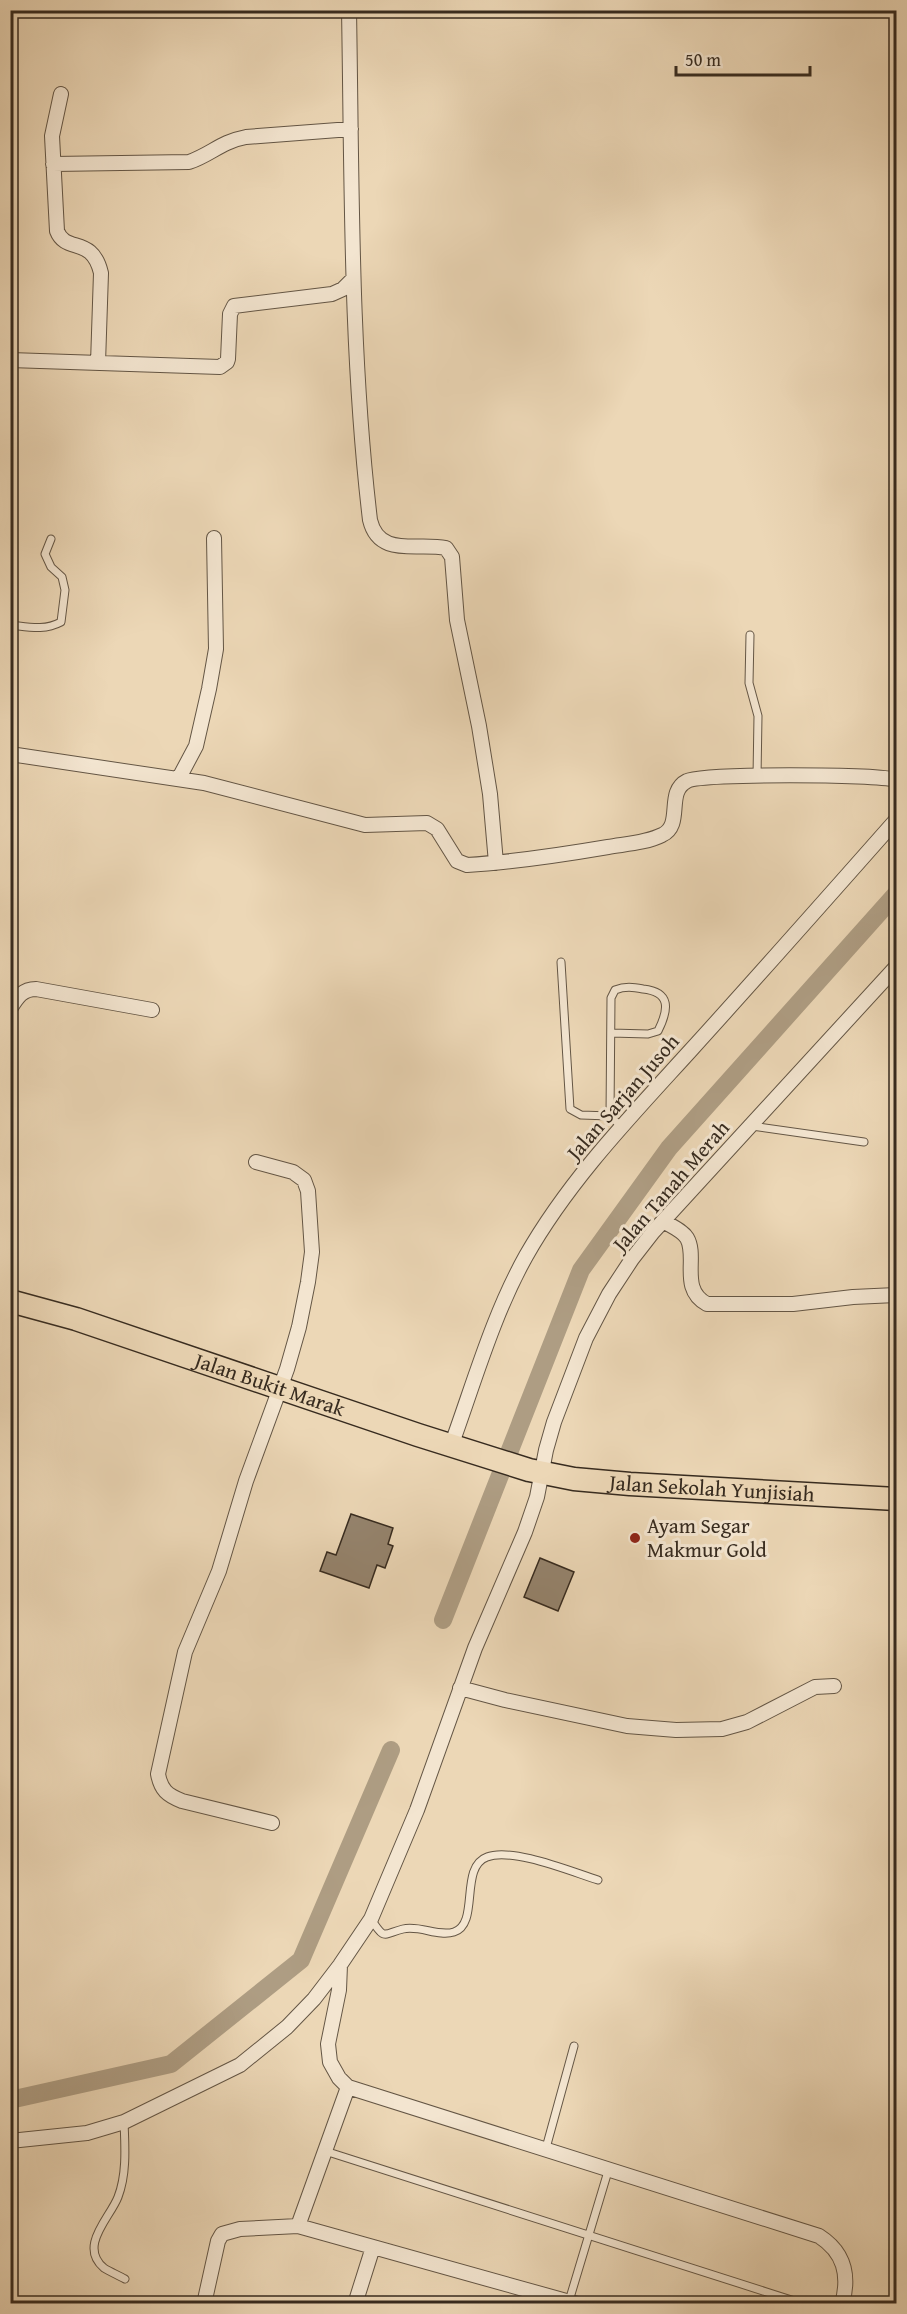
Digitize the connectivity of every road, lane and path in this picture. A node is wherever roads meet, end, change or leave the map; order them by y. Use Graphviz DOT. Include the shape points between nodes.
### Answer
graph roads {
  1 [pos="349,10"];
  2 [pos="61,94"];
  3 [pos="351,129"];
  4 [pos="53,164"];
  5 [pos="352,280"];
  6 [pos="10,360"];
  7 [pos="98,363"];
  8 [pos="214,538"];
  9 [pos="51,539"];
  10 [pos="10,624"];
  11 [pos="750,634"];
  12 [pos="10,754"];
  13 [pos="757,777"];
  14 [pos="179,778"];
  15 [pos="897,780"];
  16 [pos="897,820"];
  17 [pos="496,863"];
  18 [pos="561,962"];
  19 [pos="897,967"];
  20 [pos="10,1009"];
  21 [pos="152,1010"];
  22 [pos="611,1033"];
  23 [pos="610,1116"];
  24 [pos="752,1126"];
  25 [pos="622,1127"];
  26 [pos="864,1142"];
  27 [pos="256,1162"];
  28 [pos="663,1221"];
  29 [pos="897,1294"];
  30 [pos="10,1301"];
  31 [pos="280,1388"];
  32 [pos="458,1448"];
  33 [pos="536,1471"];
  34 [pos="897,1499"];
  35 [pos="834,1686"];
  36 [pos="460,1688"];
  37 [pos="272,1823"];
  38 [pos="598,1880"];
  39 [pos="371,1919"];
  40 [pos="340,1965"];
  41 [pos="574,2046"];
  42 [pos="348,2087"];
  43 [pos="124,2122"];
  44 [pos="10,2141"];
  45 [pos="546,2148"];
  46 [pos="325,2151"];
  47 [pos="609,2168"];
  48 [pos="298,2226"];
  49 [pos="589,2235"];
  50 [pos="373,2247"];
  51 [pos="124,2279"];
  52 [pos="573,2302"];
  53 [pos="204,2304"];
  54 [pos="355,2304"];
  55 [pos="804,2304"];
  56 [pos="842,2304"];
  1 -- 3 [label="street"];
  2 -- 4 [label="street" via="52,136"];
  3 -- 4 [label="street" via="229,140 189,162"];
  3 -- 5 [label="street"];
  4 -- 7 [label="street" via="59,237 86,248 98,260 101,273"];
  5 -- 7 [label="street" via="332,294 234,306 230,314 228,358 219,367"];
  5 -- 17 [label="street" via="361,444 373,532 380,541 391,545 446,548 452,557 457,620 490,794"];
  6 -- 7 [label="street"];
  8 -- 14 [label="street" via="216,649 196,746"];
  9 -- 10 [label="lane" via="45,554 62,578 65,590 61,622 39,629"];
  11 -- 13 [label="lane" via="749,683 758,716"];
  12 -- 14 [label="street"];
  13 -- 15 [label="street" via="868,776"];
  13 -- 17 [label="street" via="687,780 679,788 672,828 663,835 540,859"];
  14 -- 17 [label="street" via="365,825 427,823 437,829 457,861 467,865"];
  16 -- 25 [label="street, Jalan Sarjan Jusoh"];
  18 -- 23 [label="lane" via="570,1109 581,1115"];
  19 -- 24 [label="street, Jalan Tanah Merah"];
  20 -- 21 [label="street" via="20,994 36,989"];
  22 -- 22 [label="lane" via="611,998 615,990 624,986 656,990 662,995 663,1022 658,1030 648,1034"];
  22 -- 23 [label="lane"];
  23 -- 25 [label="lane"];
  24 -- 26 [label="lane"];
  24 -- 28 [label="street, Jalan Tanah Merah"];
  25 -- 32 [label="street, Jalan Sarjan Jusoh" via="555,1212 526,1256 491,1333"];
  27 -- 31 [label="street" via="293,1172 308,1191 312,1252 308,1282"];
  28 -- 29 [label="street" via="687,1237 695,1292 707,1304 793,1304"];
  28 -- 33 [label="street, Jalan Tanah Merah" via="609,1293 586,1338"];
  30 -- 31 [label="main road, Jalan Bukit Marak" via="76,1319"];
  31 -- 32 [label="main road, Jalan Bukit Marak"];
  31 -- 37 [label="street" via="219,1571 185,1652 158,1774 160,1786 169,1796"];
  32 -- 33 [label="main road, Jalan Bukit Marak"];
  33 -- 34 [label="main road, Jalan Sekolah Yunjisiah" via="630,1484"];
  33 -- 36 [label="street, Jalan Tanah Merah" via="537,1497 525,1532"];
  35 -- 36 [label="street" via="815,1687 747,1722 722,1728 676,1730 627,1726"];
  36 -- 39 [label="street, Jalan Tanah Merah" via="417,1810"];
  38 -- 39 [label="lane" via="522,1857 495,1854 483,1858 475,1867 466,1918 456,1932 409,1928 387,1935 379,1932"];
  39 -- 40 [label="street, Jalan Tanah Merah"];
  40 -- 42 [label="street" via="328,2044 330,2062"];
  40 -- 43 [label="street, Jalan Tanah Merah" via="287,2027 240,2064"];
  41 -- 45 [label="lane"];
  42 -- 45 [label="street"];
  42 -- 46 [label="street"];
  43 -- 44 [label="street, Jalan Tanah Merah" via="87,2133"];
  43 -- 51 [label="lane" via="124,2171 118,2196 94,2245 96,2259"];
  45 -- 47 [label="street"];
  46 -- 48 [label="street"];
  46 -- 49 [label="lane"];
  47 -- 49 [label="lane"];
  47 -- 56 [label="street" via="819,2236 834,2246 843,2263"];
  48 -- 50 [label="street"];
  48 -- 53 [label="street" via="240,2229 222,2234"];
  49 -- 52 [label="lane"];
  49 -- 55 [label="lane"];
  50 -- 52 [label="street"];
  50 -- 54 [label="street"];
}
